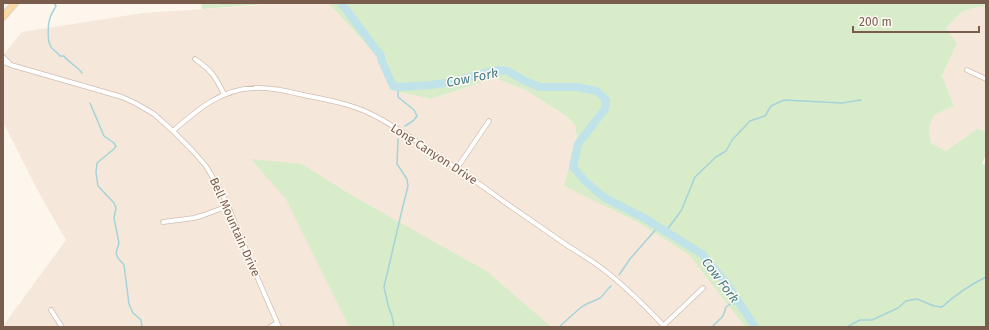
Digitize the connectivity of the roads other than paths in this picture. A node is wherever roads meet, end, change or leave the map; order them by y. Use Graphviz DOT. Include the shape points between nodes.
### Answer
graph roads {
  1 [pos="15,3"];
  2 [pos="3,17"];
  3 [pos="3,58"];
  4 [pos="195,59"];
  5 [pos="3,62"];
  6 [pos="10,65"];
  7 [pos="967,70"];
  8 [pos="986,79"];
  9 [pos="224,94"];
  10 [pos="489,120"];
  11 [pos="173,131"];
  12 [pos="457,168"];
  13 [pos="228,206"];
  14 [pos="163,222"];
  15 [pos="703,288"];
  16 [pos="51,310"];
  17 [pos="278,325"];
  18 [pos="664,326"];
  19 [pos="62,327"];
  20 [pos="270,327"];
  1 -- 2 [label="main road"];
  3 -- 6 [label="street"];
  4 -- 9 [label="street" via="212,72"];
  5 -- 6 [label="street, Bell Mountain Drive"];
  6 -- 11 [label="street, Bell Mountain Drive" via="122,97 149,111"];
  7 -- 8 [label="street"];
  9 -- 11 [label="street, Long Canyon Drive"];
  9 -- 12 [label="street, Long Canyon Drive" via="238,90 267,88 350,106 388,124"];
  10 -- 12 [label="street"];
  11 -- 13 [label="street, Bell Mountain Drive" via="206,166"];
  12 -- 18 [label="street, Long Canyon Drive" via="607,272"];
  13 -- 14 [label="street" via="194,218"];
  13 -- 17 [label="street, Bell Mountain Drive"];
  15 -- 18 [label="street"];
  16 -- 19 [label="street"];
  17 -- 20 [label="street"];
}
